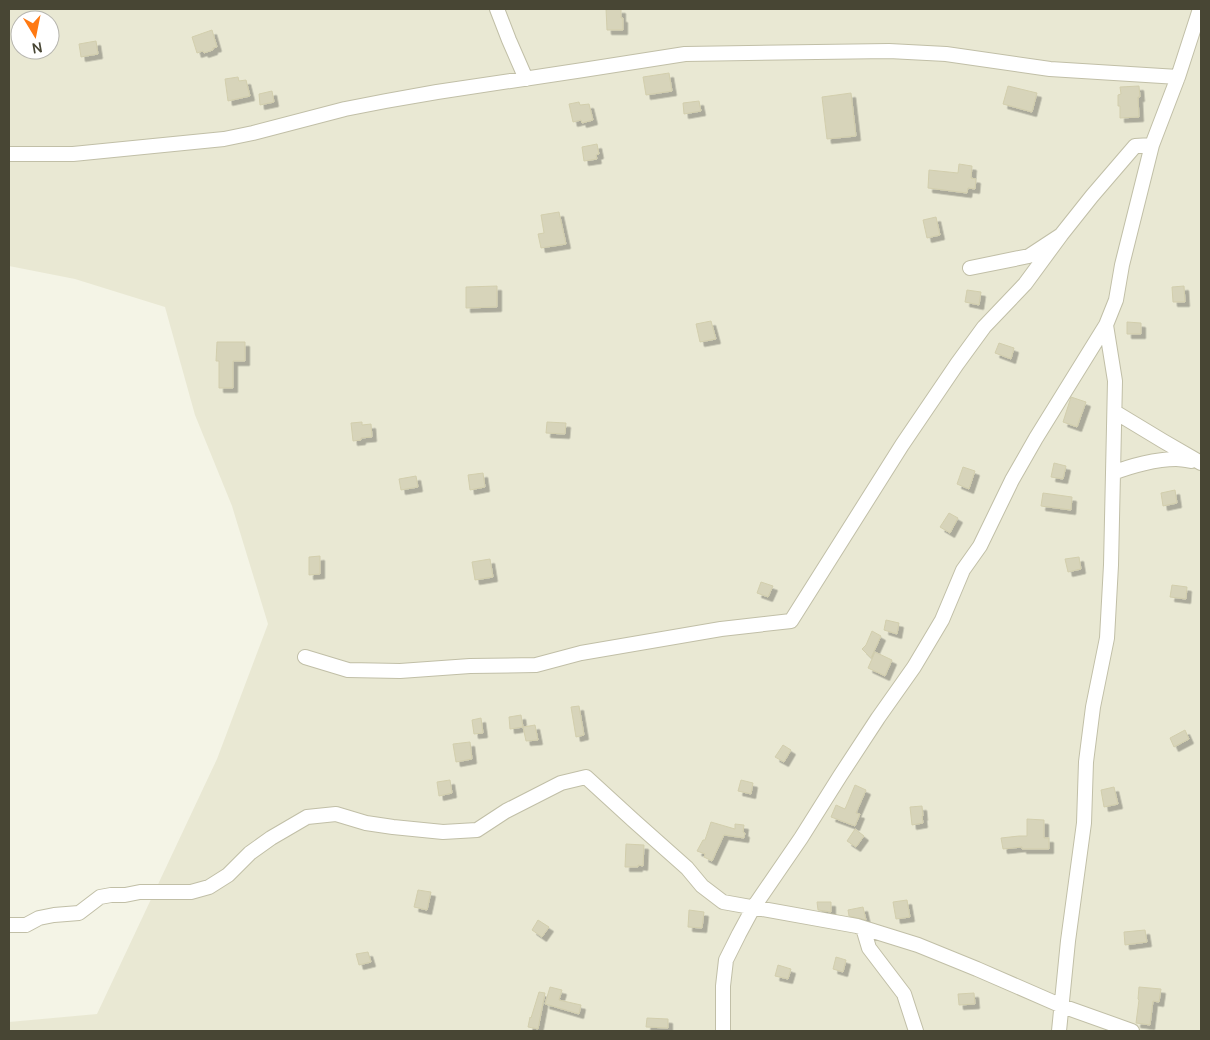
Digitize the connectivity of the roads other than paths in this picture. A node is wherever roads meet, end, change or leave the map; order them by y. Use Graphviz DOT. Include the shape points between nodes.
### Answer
graph roads {
  1 [pos="497,9"];
  2 [pos="1200,9"];
  3 [pos="1178,77"];
  4 [pos="526,78"];
  5 [pos="1152,146"];
  6 [pos="9,154"];
  7 [pos="1061,234"];
  8 [pos="970,268"];
  9 [pos="1106,325"];
  10 [pos="1115,412"];
  11 [pos="1200,462"];
  12 [pos="1113,473"];
  13 [pos="305,657"];
  14 [pos="753,908"];
  15 [pos="9,925"];
  16 [pos="863,928"];
  17 [pos="1062,1006"];
  18 [pos="723,1031"];
  19 [pos="916,1031"];
  20 [pos="1059,1031"];
  21 [pos="1132,1031"];
  1 -- 4 [label="street"];
  2 -- 3 [label="street"];
  3 -- 4 [label="street" via="1050,70 946,54 880,51 685,54"];
  3 -- 5 [label="street"];
  4 -- 6 [label="street" via="344,109 224,139 73,154"];
  5 -- 7 [label="street" via="1135,146"];
  5 -- 9 [label="street" via="1116,300"];
  7 -- 8 [label="street" via="1029,256"];
  7 -- 13 [label="street" via="1025,284 984,327 957,364 791,621 721,629 581,653 536,665 348,670"];
  9 -- 10 [label="street" via="1115,381"];
  9 -- 14 [label="street" via="1012,480 980,546 963,570 942,620 914,667"];
  10 -- 11 [label="street"];
  10 -- 12 [label="street"];
  11 -- 12 [label="street" via="1176,459 1148,462"];
  12 -- 17 [label="street" via="1107,638 1086,762 1084,823"];
  14 -- 15 [label="street" via="723,902 702,886 687,868 586,777 561,783 506,811 478,830 443,832 394,827 336,814 307,817 250,853 228,875 209,887 191,892 110,894 100,897 79,913 39,918 26,925"];
  14 -- 16 [label="street"];
  14 -- 18 [label="street" via="726,960"];
  16 -- 17 [label="street" via="918,945"];
  16 -- 19 [label="street" via="868,948 904,994"];
  17 -- 20 [label="street"];
  17 -- 21 [label="street"];
}
